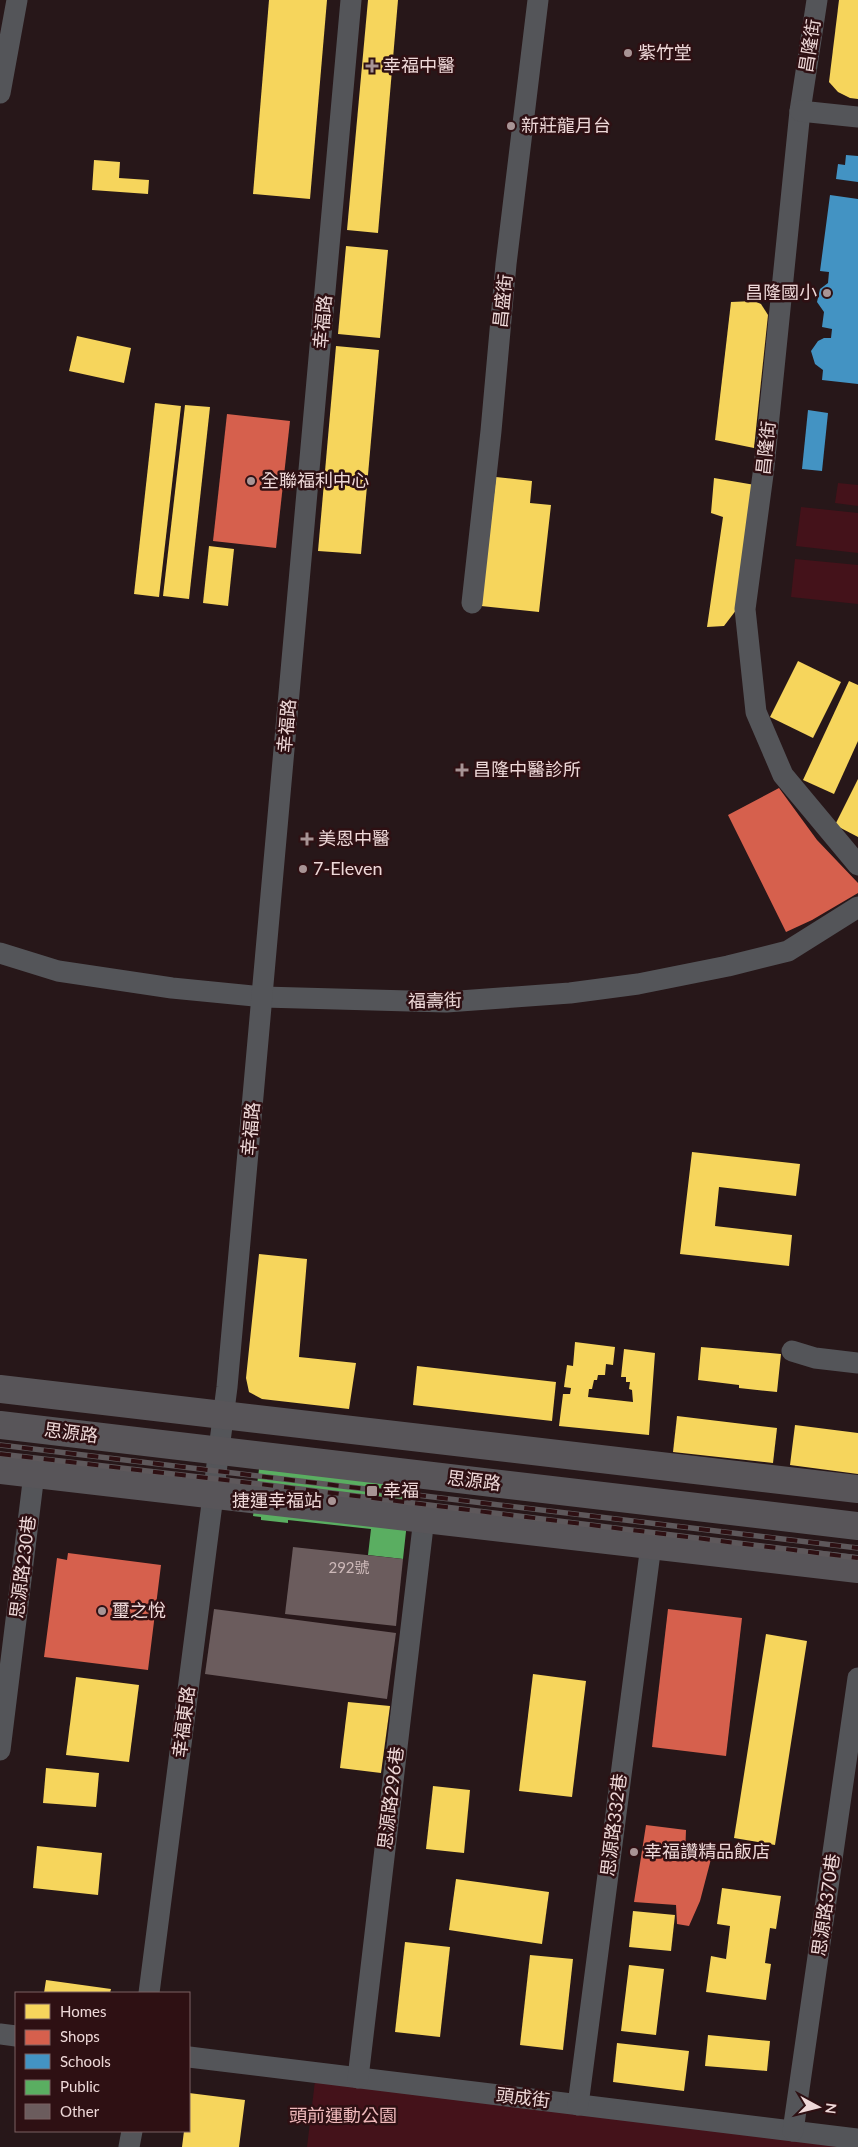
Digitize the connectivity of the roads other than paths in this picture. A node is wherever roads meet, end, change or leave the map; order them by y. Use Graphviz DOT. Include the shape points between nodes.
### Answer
graph roads {
  1 [pos="18,0"];
  2 [pos="351,0"];
  3 [pos="538,0"];
  4 [pos="817,0"];
  5 [pos="0,93"];
  6 [pos="800,111"];
  7 [pos="858,117"];
  8 [pos="472,603"];
  9 [pos="858,865"];
  10 [pos="858,907"];
  11 [pos="0,953"];
  12 [pos="263,997"];
  13 [pos="792,1352"];
  14 [pos="858,1363"];
  15 [pos="0,1389"];
  16 [pos="224,1416"];
  17 [pos="0,1425"];
  18 [pos="220,1451"];
  19 [pos="0,1470"];
  20 [pos="34,1474"];
  21 [pos="858,1489"];
  22 [pos="214,1494"];
  23 [pos="424,1518"];
  24 [pos="858,1526"];
  25 [pos="650,1545"];
  26 [pos="858,1570"];
  27 [pos="858,1678"];
  28 [pos="0,1750"];
  29 [pos="149,1992"];
  30 [pos="0,2034"];
  31 [pos="15,2036"];
  32 [pos="190,2057"];
  33 [pos="358,2078"];
  34 [pos="578,2105"];
  35 [pos="793,2131"];
  36 [pos="132,2132"];
  37 [pos="858,2139"];
  38 [pos="129,2147"];
  1 -- 5 [label="street"];
  2 -- 12 [label="street, 幸福路"];
  3 -- 8 [label="street, 昌盛街" via="506,264"];
  4 -- 6 [label="street, 昌隆街"];
  6 -- 7 [label="street"];
  6 -- 9 [label="street, 昌隆街" via="764,467 745,609 756,712 775,757 783,775"];
  10 -- 12 [label="street, 福壽街" via="788,951 638,984 570,993 446,1002"];
  11 -- 12 [label="street, 福壽街" via="58,971 172,988"];
  12 -- 16 [label="street, 幸福路"];
  13 -- 14 [label="street"];
  15 -- 16 [label="main road, 思源路"];
  16 -- 18 [label="street, 幸福路"];
  16 -- 21 [label="main road, 思源路"];
  17 -- 18 [label="main road, 思源路"];
  18 -- 22 [label="street, 幸福東路"];
  18 -- 24 [label="main road, 思源路"];
  19 -- 20 [label="main road"];
  20 -- 22 [label="main road"];
  20 -- 28 [label="street, 思源路230巷"];
  22 -- 23 [label="main road"];
  22 -- 29 [label="street, 幸福東路"];
  23 -- 25 [label="main road"];
  23 -- 33 [label="street, 思源路296巷"];
  25 -- 26 [label="main road"];
  25 -- 34 [label="street, 思源路332巷"];
  27 -- 35 [label="street, 思源路370巷"];
  30 -- 31 [label="street"];
  32 -- 33 [label="street, 頭成街"];
  33 -- 34 [label="street, 頭成街"];
  34 -- 35 [label="street, 頭成街"];
  35 -- 37 [label="street, 頭成街"];
  36 -- 38 [label="street"];
}
